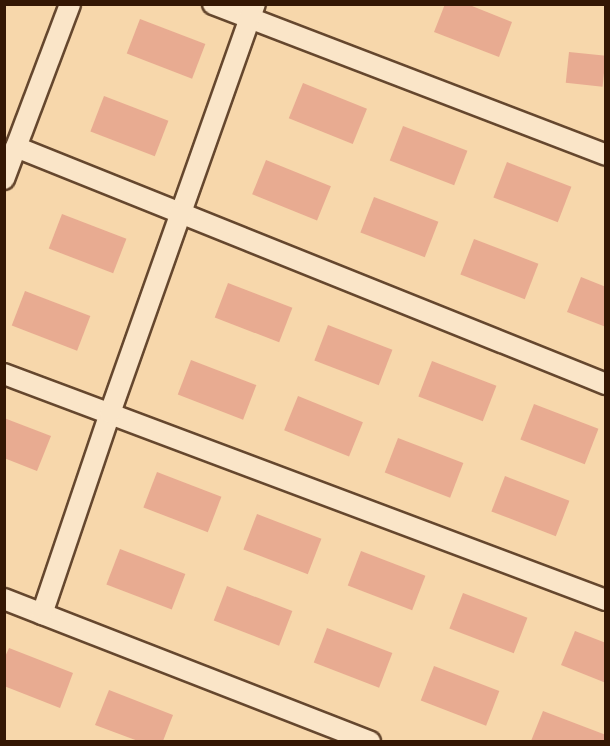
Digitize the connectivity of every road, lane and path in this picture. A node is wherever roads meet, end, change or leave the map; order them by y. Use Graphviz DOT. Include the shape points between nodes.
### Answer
graph roads {
  1 [pos="70,4"];
  2 [pos="213,4"];
  3 [pos="252,12"];
  4 [pos="16,147"];
  5 [pos="606,155"];
  6 [pos="4,179"];
  7 [pos="180,213"];
  8 [pos="4,374"];
  9 [pos="606,384"];
  10 [pos="110,413"];
  11 [pos="4,599"];
  12 [pos="606,600"];
  13 [pos="42,614"];
  14 [pos="370,741"];
  1 -- 4 [label="street"];
  2 -- 3 [label="street"];
  3 -- 5 [label="street"];
  3 -- 7 [label="street"];
  4 -- 6 [label="street"];
  4 -- 7 [label="street"];
  7 -- 9 [label="street"];
  7 -- 10 [label="street"];
  8 -- 10 [label="street"];
  10 -- 12 [label="street"];
  10 -- 13 [label="street"];
  11 -- 13 [label="street"];
  13 -- 14 [label="street"];
}
